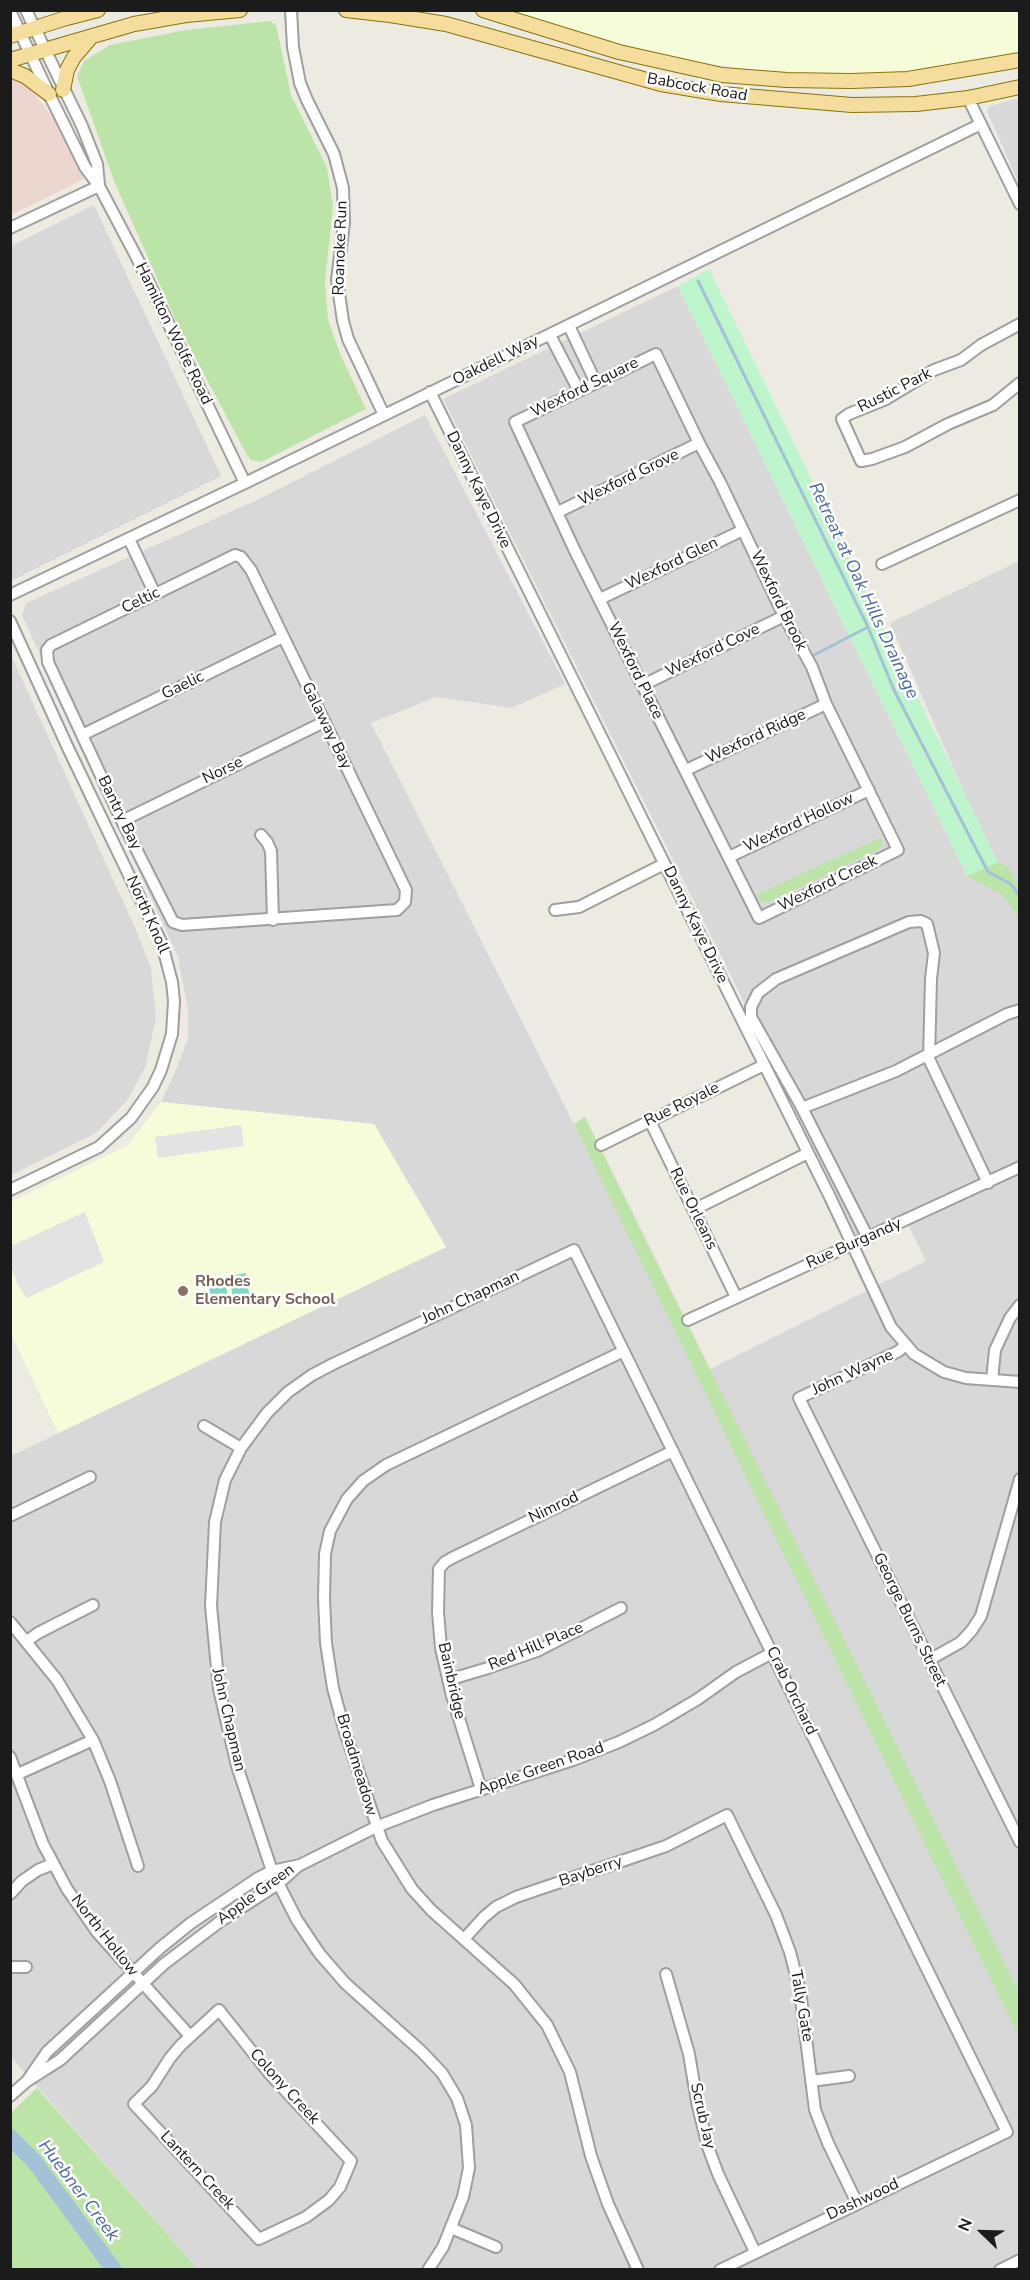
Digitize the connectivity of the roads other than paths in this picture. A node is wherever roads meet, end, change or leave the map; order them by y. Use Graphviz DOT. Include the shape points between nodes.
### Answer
graph roads {
  1 [pos="26,10"];
  2 [pos="51,10"];
  3 [pos="98,10"];
  4 [pos="240,10"];
  5 [pos="291,10"];
  6 [pos="346,10"];
  7 [pos="10,11"];
  8 [pos="224,11"];
  9 [pos="490,12"];
  10 [pos="77,15"];
  11 [pos="34,28"];
  12 [pos="15,35"];
  13 [pos="491,35"];
  14 [pos="92,36"];
  15 [pos="44,49"];
  16 [pos="29,54"];
  17 [pos="10,60"];
  18 [pos="1020,60"];
  19 [pos="10,70"];
  20 [pos="851,81"];
  21 [pos="1020,87"];
  22 [pos="63,90"];
  23 [pos="49,94"];
  24 [pos="968,98"];
  25 [pos="852,105"];
  26 [pos="981,124"];
  27 [pos="99,186"];
  28 [pos="1020,204"];
  29 [pos="10,228"];
  30 [pos="569,326"];
  31 [pos="1019,326"];
  32 [pos="550,335"];
  33 [pos="656,354"];
  34 [pos="585,359"];
  35 [pos="567,369"];
  36 [pos="596,383"];
  37 [pos="1020,383"];
  38 [pos="579,391"];
  39 [pos="430,392"];
  40 [pos="384,415"];
  41 [pos="514,422"];
  42 [pos="699,443"];
  43 [pos="245,483"];
  44 [pos="1020,500"];
  45 [pos="558,512"];
  46 [pos="743,530"];
  47 [pos="129,538"];
  48 [pos="237,556"];
  49 [pos="882,564"];
  50 [pos="155,594"];
  51 [pos="10,595"];
  52 [pos="600,599"];
  53 [pos="784,616"];
  54 [pos="10,621"];
  55 [pos="284,637"];
  56 [pos="47,650"];
  57 [pos="643,685"];
  58 [pos="826,704"];
  59 [pos="324,722"];
  60 [pos="82,735"];
  61 [pos="686,770"];
  62 [pos="869,790"];
  63 [pos="122,821"];
  64 [pos="261,835"];
  65 [pos="898,850"];
  66 [pos="729,857"];
  67 [pos="664,864"];
  68 [pos="405,902"];
  69 [pos="555,910"];
  70 [pos="759,918"];
  71 [pos="273,920"];
  72 [pos="1020,1010"];
  73 [pos="929,1053"];
  74 [pos="764,1065"];
  75 [pos="802,1108"];
  76 [pos="786,1110"];
  77 [pos="650,1121"];
  78 [pos="792,1121"];
  79 [pos="601,1145"];
  80 [pos="808,1153"];
  81 [pos="1020,1167"];
  82 [pos="988,1183"];
  83 [pos="10,1190"];
  84 [pos="693,1210"];
  85 [pos="868,1238"];
  86 [pos="852,1245"];
  87 [pos="574,1250"];
  88 [pos="736,1297"];
  89 [pos="1020,1305"];
  90 [pos="688,1320"];
  91 [pos="905,1345"];
  92 [pos="624,1351"];
  93 [pos="993,1380"];
  94 [pos="1020,1382"];
  95 [pos="800,1398"];
  96 [pos="204,1426"];
  97 [pos="241,1448"];
  98 [pos="673,1451"];
  99 [pos="90,1477"];
  100 [pos="1020,1479"];
  101 [pos="10,1515"];
  102 [pos="440,1569"];
  103 [pos="93,1605"];
  104 [pos="621,1608"];
  105 [pos="10,1622"];
  106 [pos="27,1641"];
  107 [pos="772,1653"];
  108 [pos="929,1659"];
  109 [pos="448,1680"];
  110 [pos="93,1740"];
  111 [pos="10,1757"];
  112 [pos="18,1774"];
  113 [pos="481,1789"];
  114 [pos="727,1815"];
  115 [pos="376,1827"];
  116 [pos="1018,1835"];
  117 [pos="53,1864"];
  118 [pos="300,1864"];
  119 [pos="138,1866"];
  120 [pos="272,1871"];
  121 [pos="278,1884"];
  122 [pos="10,1894"];
  123 [pos="464,1939"];
  124 [pos="10,1966"];
  125 [pos="26,1967"];
  126 [pos="132,1972"];
  127 [pos="666,1974"];
  128 [pos="142,1984"];
  129 [pos="190,2036"];
  130 [pos="849,2076"];
  131 [pos="27,2081"];
  132 [pos="811,2081"];
  133 [pos="10,2096"];
  134 [pos="1007,2132"];
  135 [pos="857,2203"];
  136 [pos="451,2229"];
  137 [pos="259,2239"];
  138 [pos="496,2247"];
  139 [pos="755,2252"];
  140 [pos="1020,2260"];
  141 [pos="428,2270"];
  142 [pos="638,2270"];
  143 [pos="720,2270"];
  144 [pos="1000,2270"];
  1 -- 11 [label="street, Hamilton Wolfe Road"];
  2 -- 10 [label="main road"];
  3 -- 10 [label="main road"];
  4 -- 8 [label="main road"];
  5 -- 40 [label="street, Roanoke Run" via="300,83 334,154 343,188 338,280 343,321"];
  6 -- 13 [label="main road, Babcock Road" via="446,24"];
  7 -- 12 [label="street, Hamilton Wolfe Road"];
  8 -- 14 [label="main road" via="134,24"];
  9 -- 13 [label="main road"];
  9 -- 20 [label="main road, Babcock Road" via="619,52 722,75"];
  10 -- 11 [label="main road"];
  11 -- 12 [label="main road"];
  11 -- 15 [label="street, Hamilton Wolfe Road"];
  12 -- 16 [label="street, Hamilton Wolfe Road"];
  13 -- 25 [label="main road, Babcock Road" via="661,84 721,94"];
  14 -- 15 [label="main road"];
  14 -- 22 [label="main road" via="74,57"];
  15 -- 16 [label="main road"];
  15 -- 22 [label="street, Hamilton Wolfe Road"];
  16 -- 17 [label="main road"];
  16 -- 23 [label="street, Hamilton Wolfe Road"];
  18 -- 20 [label="main road, Babcock Road" via="908,79"];
  19 -- 23 [label="main road"];
  20 -- 25 [label="main road"];
  21 -- 24 [label="main road, Babcock Road"];
  22 -- 27 [label="street, Hamilton Wolfe Road" via="98,164"];
  23 -- 27 [label="street, Hamilton Wolfe Road"];
  24 -- 25 [label="main road, Babcock Road"];
  24 -- 26 [label="street"];
  26 -- 28 [label="street"];
  26 -- 30 [label="street, Oakdell Way"];
  27 -- 29 [label="street"];
  27 -- 43 [label="street, Hamilton Wolfe Road"];
  30 -- 32 [label="street, Oakdell Way"];
  30 -- 34 [label="street"];
  31 -- 37 [label="street, Rustic Park" via="961,360 842,419 861,461 872,459 983,410"];
  32 -- 35 [label="street"];
  32 -- 39 [label="street, Oakdell Way"];
  33 -- 36 [label="street, Wexford Square"];
  33 -- 42 [label="street, Wexford Brook"];
  34 -- 35 [label="street"];
  34 -- 36 [label="street"];
  35 -- 38 [label="street"];
  36 -- 38 [label="street, Wexford Square"];
  38 -- 41 [label="street, Wexford Square"];
  39 -- 40 [label="street, Oakdell Way"];
  39 -- 67 [label="street, Danny Kaye Drive"];
  40 -- 43 [label="street, Oakdell Way"];
  41 -- 45 [label="street, Wexford Place"];
  42 -- 45 [label="street, Wexford Grove"];
  42 -- 46 [label="street, Wexford Brook"];
  43 -- 47 [label="street, Oakdell Way"];
  44 -- 49 [label="street"];
  45 -- 52 [label="street, Wexford Place"];
  46 -- 52 [label="street, Wexford Glen"];
  46 -- 53 [label="street, Wexford Brook"];
  47 -- 50 [label="street"];
  47 -- 51 [label="street, Oakdell Way"];
  48 -- 50 [label="street, Celtic"];
  48 -- 55 [label="street, Galaway Bay" via="250,570"];
  50 -- 56 [label="street, Celtic"];
  52 -- 57 [label="street, Wexford Place"];
  53 -- 57 [label="street, Wexford Cove"];
  53 -- 58 [label="street, Wexford Brook" via="812,667"];
  54 -- 83 [label="street, North Knoll" via="155,928 168,961 174,1001 172,1034 161,1070 131,1118 99,1146"];
  55 -- 59 [label="street, Galaway Bay"];
  55 -- 60 [label="street, Gaelic"];
  56 -- 60 [label="street, Bantry Bay" via="48,662"];
  57 -- 61 [label="street, Wexford Place"];
  58 -- 61 [label="street, Wexford Ridge"];
  58 -- 62 [label="street, Wexford Brook"];
  59 -- 63 [label="street, Norse"];
  59 -- 68 [label="street, Galaway Bay" via="406,890"];
  60 -- 63 [label="street, Bantry Bay"];
  61 -- 66 [label="street, Wexford Place"];
  62 -- 65 [label="street, Wexford Brook"];
  62 -- 66 [label="street, Wexford Hollow"];
  63 -- 71 [label="street, Bantry Bay" via="173,922 182,925"];
  64 -- 71 [label="street" via="271,851"];
  65 -- 70 [label="street, Wexford Creek"];
  66 -- 70 [label="street, Wexford Place"];
  67 -- 69 [label="street" via="579,907"];
  67 -- 74 [label="street, Danny Kaye Drive"];
  68 -- 71 [label="street, Bantry Bay" via="391,912"];
  72 -- 73 [label="street"];
  73 -- 75 [label="street" via="896,1071"];
  73 -- 75 [label="street" via="934,953 927,924 909,922 776,979 758,993 751,1017"];
  73 -- 82 [label="street"];
  74 -- 76 [label="street, Danny Kaye Drive"];
  74 -- 77 [label="street, Rue Royale"];
  75 -- 76 [label="street"];
  75 -- 78 [label="street"];
  75 -- 85 [label="street"];
  76 -- 78 [label="street, Danny Kaye Drive"];
  77 -- 79 [label="street, Rue Royale"];
  77 -- 84 [label="street, Rue Orleans"];
  78 -- 80 [label="street, Danny Kaye Drive"];
  80 -- 84 [label="street"];
  80 -- 86 [label="street, Danny Kaye Drive"];
  81 -- 82 [label="street, Rue Burgandy"];
  82 -- 85 [label="street, Rue Burgandy"];
  84 -- 88 [label="street, Rue Orleans"];
  85 -- 86 [label="street, Rue Burgandy"];
  86 -- 88 [label="street, Rue Burgandy"];
  86 -- 91 [label="street, Danny Kaye Drive" via="883,1312"];
  87 -- 92 [label="street, Crab Orchard"];
  87 -- 97 [label="street, John Chapman" via="312,1375 277,1402"];
  88 -- 90 [label="street, Rue Burgandy"];
  89 -- 93 [label="street" via="995,1350"];
  91 -- 93 [label="street, Danny Kaye Drive" via="944,1372"];
  91 -- 95 [label="street, John Wayne"];
  92 -- 98 [label="street, Crab Orchard"];
  92 -- 115 [label="street, Broadmeadow" via="386,1465 363,1481 340,1509 325,1554 327,1643 333,1688"];
  93 -- 94 [label="street, Danny Kaye Drive"];
  95 -- 108 [label="street, George Burns Street"];
  96 -- 97 [label="street"];
  97 -- 120 [label="street, John Chapman" via="225,1480 215,1522 213,1633 226,1723"];
  98 -- 102 [label="street, Nimrod" via="452,1558"];
  98 -- 107 [label="street, Crab Orchard"];
  99 -- 101 [label="street"];
  100 -- 108 [label="street" via="981,1616 961,1642"];
  102 -- 109 [label="street, Bainbridge" via="438,1612"];
  103 -- 106 [label="street"];
  104 -- 109 [label="street, Red Hill Place" via="537,1651"];
  105 -- 106 [label="street"];
  106 -- 110 [label="street" via="57,1680"];
  107 -- 113 [label="street, Apple Green Road" via="619,1742"];
  107 -- 134 [label="street, Crab Orchard"];
  108 -- 116 [label="street, George Burns Street"];
  109 -- 113 [label="street, Bainbridge"];
  110 -- 112 [label="street"];
  110 -- 119 [label="street"];
  111 -- 112 [label="street, North Hollow"];
  112 -- 117 [label="street, North Hollow"];
  113 -- 115 [label="street, Apple Green Road"];
  114 -- 123 [label="street, Bayberry" via="666,1846 516,1897 496,1907"];
  114 -- 132 [label="street, Tally Gate" via="790,1952 802,2001"];
  115 -- 118 [label="street, Apple Green Road"];
  115 -- 123 [label="street, Broadmeadow" via="412,1888 430,1910"];
  117 -- 122 [label="street" via="22,1881"];
  117 -- 126 [label="street, North Hollow" via="86,1917"];
  118 -- 120 [label="street, Apple Green"];
  118 -- 121 [label="street, Apple Green"];
  120 -- 121 [label="street, John Chapman"];
  120 -- 126 [label="street, Apple Green" via="191,1923"];
  121 -- 128 [label="street, Apple Green" via="222,1920"];
  121 -- 136 [label="street, John Chapman" via="319,1953 345,1983 433,2062 457,2098 466,2125 469,2168"];
  123 -- 142 [label="street, Broadmeadow" via="532,2004 559,2048 570,2072 604,2194"];
  124 -- 125 [label="street"];
  126 -- 128 [label="street, North Hollow"];
  126 -- 131 [label="street, Apple Green" via="47,2052"];
  127 -- 139 [label="street, Scrub Jay" via="689,2054 708,2147"];
  128 -- 129 [label="street, North Hollow"];
  128 -- 131 [label="street, Apple Green" via="60,2060"];
  129 -- 137 [label="street, Lantern Creek" via="134,2104"];
  129 -- 137 [label="street, Colony Creek" via="219,2010 269,2073 351,2161 340,2187 329,2200 316,2211"];
  130 -- 132 [label="street"];
  131 -- 133 [label="street, Apple Green"];
  132 -- 135 [label="street, Tally Gate" via="821,2127"];
  134 -- 135 [label="street, Dashwood"];
  135 -- 139 [label="street, Dashwood"];
  136 -- 138 [label="street"];
  136 -- 141 [label="street, John Chapman"];
  139 -- 143 [label="street, Dashwood"];
  140 -- 144 [label="street"];
}
